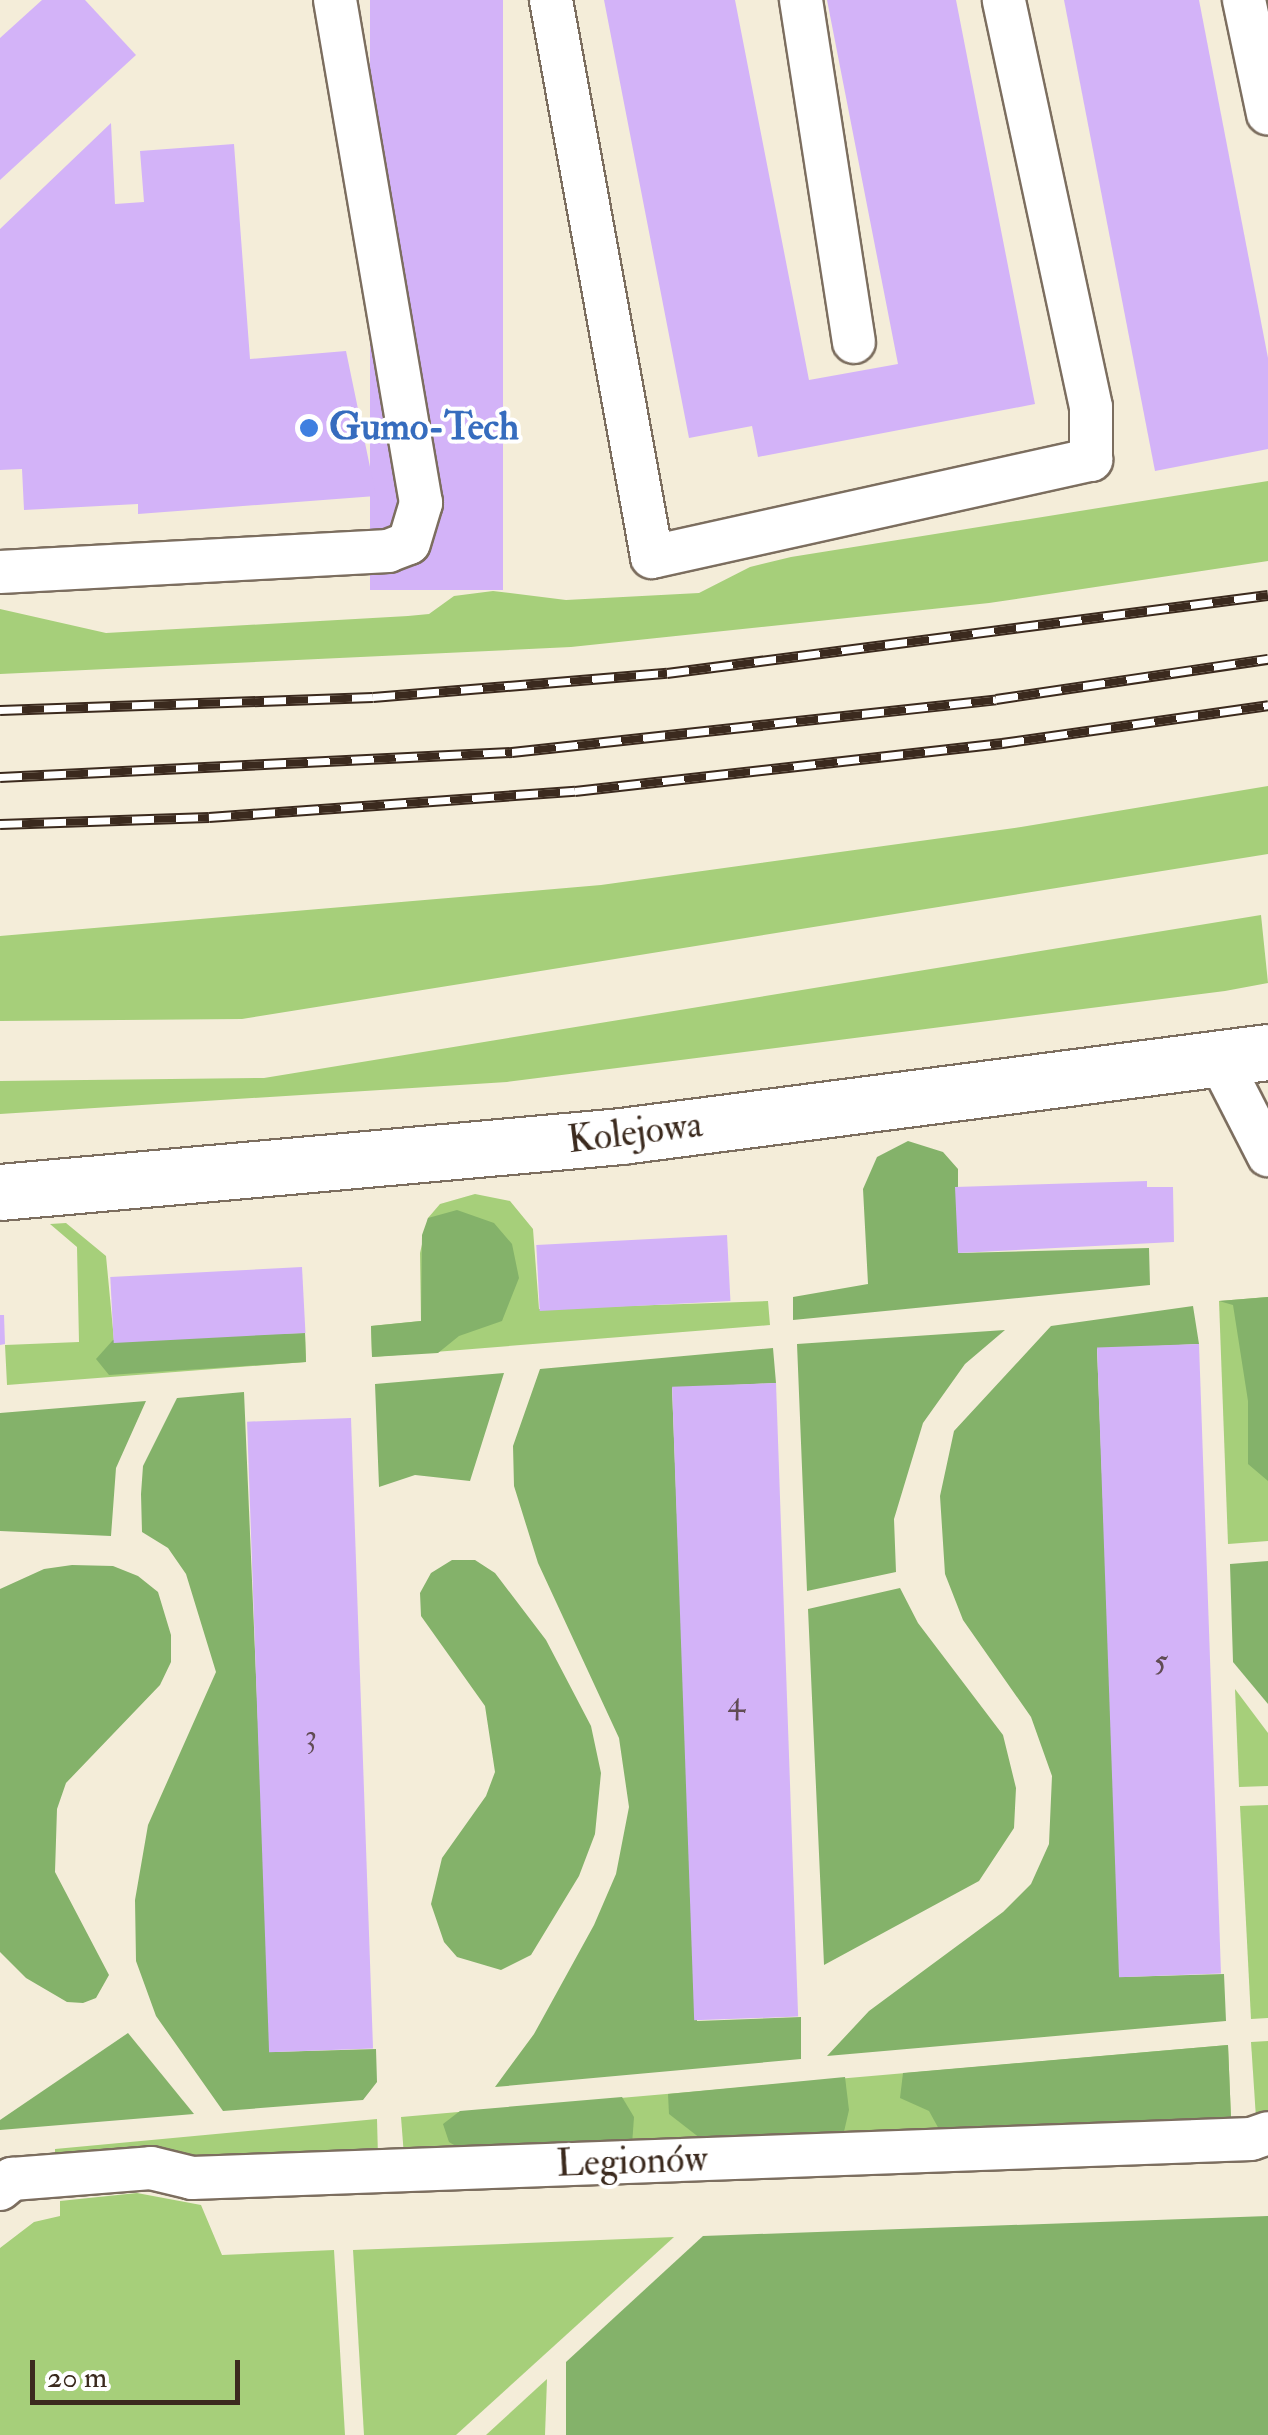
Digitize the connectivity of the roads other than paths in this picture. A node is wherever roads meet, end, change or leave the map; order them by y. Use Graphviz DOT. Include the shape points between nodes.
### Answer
graph roads {
  1 [pos="335,0"];
  2 [pos="550,0"];
  3 [pos="800,0"];
  4 [pos="1004,0"];
  5 [pos="1244,0"];
  6 [pos="1268,114"];
  7 [pos="854,342"];
  8 [pos="0,572"];
  9 [pos="1244,1056"];
  10 [pos="1268,1155"];
  11 [pos="0,1192"];
  12 [pos="1268,2132"];
  13 [pos="6,2184"];
  1 -- 8 [label="lane" via="422,503 408,543 388,551"];
  2 -- 4 [label="lane" via="652,557 1091,460 1091,407"];
  3 -- 7 [label="lane"];
  5 -- 6 [label="lane"];
  9 -- 10 [label="lane"];
  9 -- 11 [label="street, Kolejowa" via="621,1136"];
  12 -- 13 [label="lane, Legionów" via="1251,2139 192,2178 151,2168"];
}
